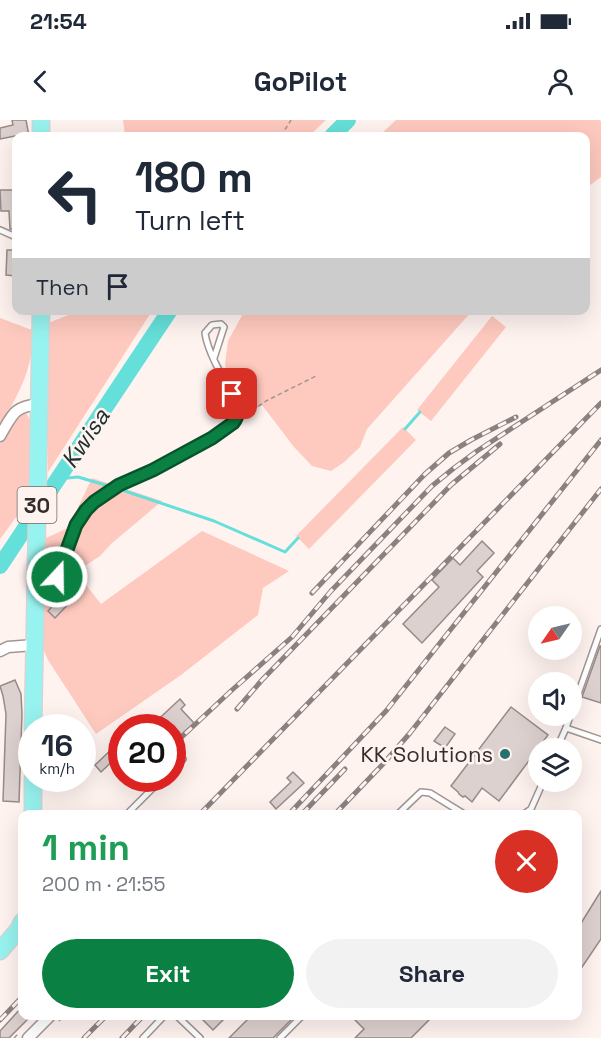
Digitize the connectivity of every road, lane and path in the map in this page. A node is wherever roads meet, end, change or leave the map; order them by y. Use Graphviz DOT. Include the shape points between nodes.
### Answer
graph roads {
  1 [pos="41,315"];
  2 [pos="214,358"];
  3 [pos="316,376"];
  4 [pos="39,410"];
  5 [pos="233,423"];
  6 [pos="0,436"];
  7 [pos="35,596"];
  8 [pos="601,629"];
  9 [pos="34,645"];
  10 [pos="0,651"];
  11 [pos="582,683"];
  12 [pos="33,714"];
  13 [pos="566,728"];
  14 [pos="562,738"];
  15 [pos="601,740"];
  16 [pos="33,792"];
  17 [pos="149,792"];
  18 [pos="539,792"];
  19 [pos="33,810"];
  20 [pos="131,810"];
  21 [pos="402,810"];
  22 [pos="458,810"];
  23 [pos="530,810"];
  24 [pos="18,930"];
  25 [pos="0,951"];
  26 [pos="46,1020"];
  27 [pos="160,1020"];
  28 [pos="181,1020"];
  29 [pos="298,1020"];
  30 [pos="28,1038"];
  31 [pos="143,1038"];
  32 [pos="200,1038"];
  33 [pos="280,1038"];
  1 -- 4 [label="main road, 30"];
  2 -- 2 [label="lane" via="205,333 212,325 221,324 224,327"];
  2 -- 5 [label="lane" via="238,404"];
  3 -- 5 [label="path"];
  4 -- 6 [label="street" via="25,406 13,413"];
  4 -- 7 [label="main road, 30"];
  5 -- 7 [label="lane" via="94,502 76,525 57,577 46,591"];
  7 -- 9 [label="main road, 30"];
  8 -- 11 [label="lane"];
  9 -- 10 [label="street" via="15,645"];
  9 -- 12 [label="main road, 30"];
  13 -- 14 [label="lane"];
  13 -- 15 [label="lane"];
  16 -- 19 [label="main road"];
  17 -- 20 [label="lane"];
  18 -- 23 [label="lane"];
  21 -- 22 [label="lane" via="421,792 430,793"];
  24 -- 25 [label="main road"];
  26 -- 30 [label="street"];
  27 -- 31 [label="lane"];
  28 -- 32 [label="lane"];
  29 -- 33 [label="lane"];
}
